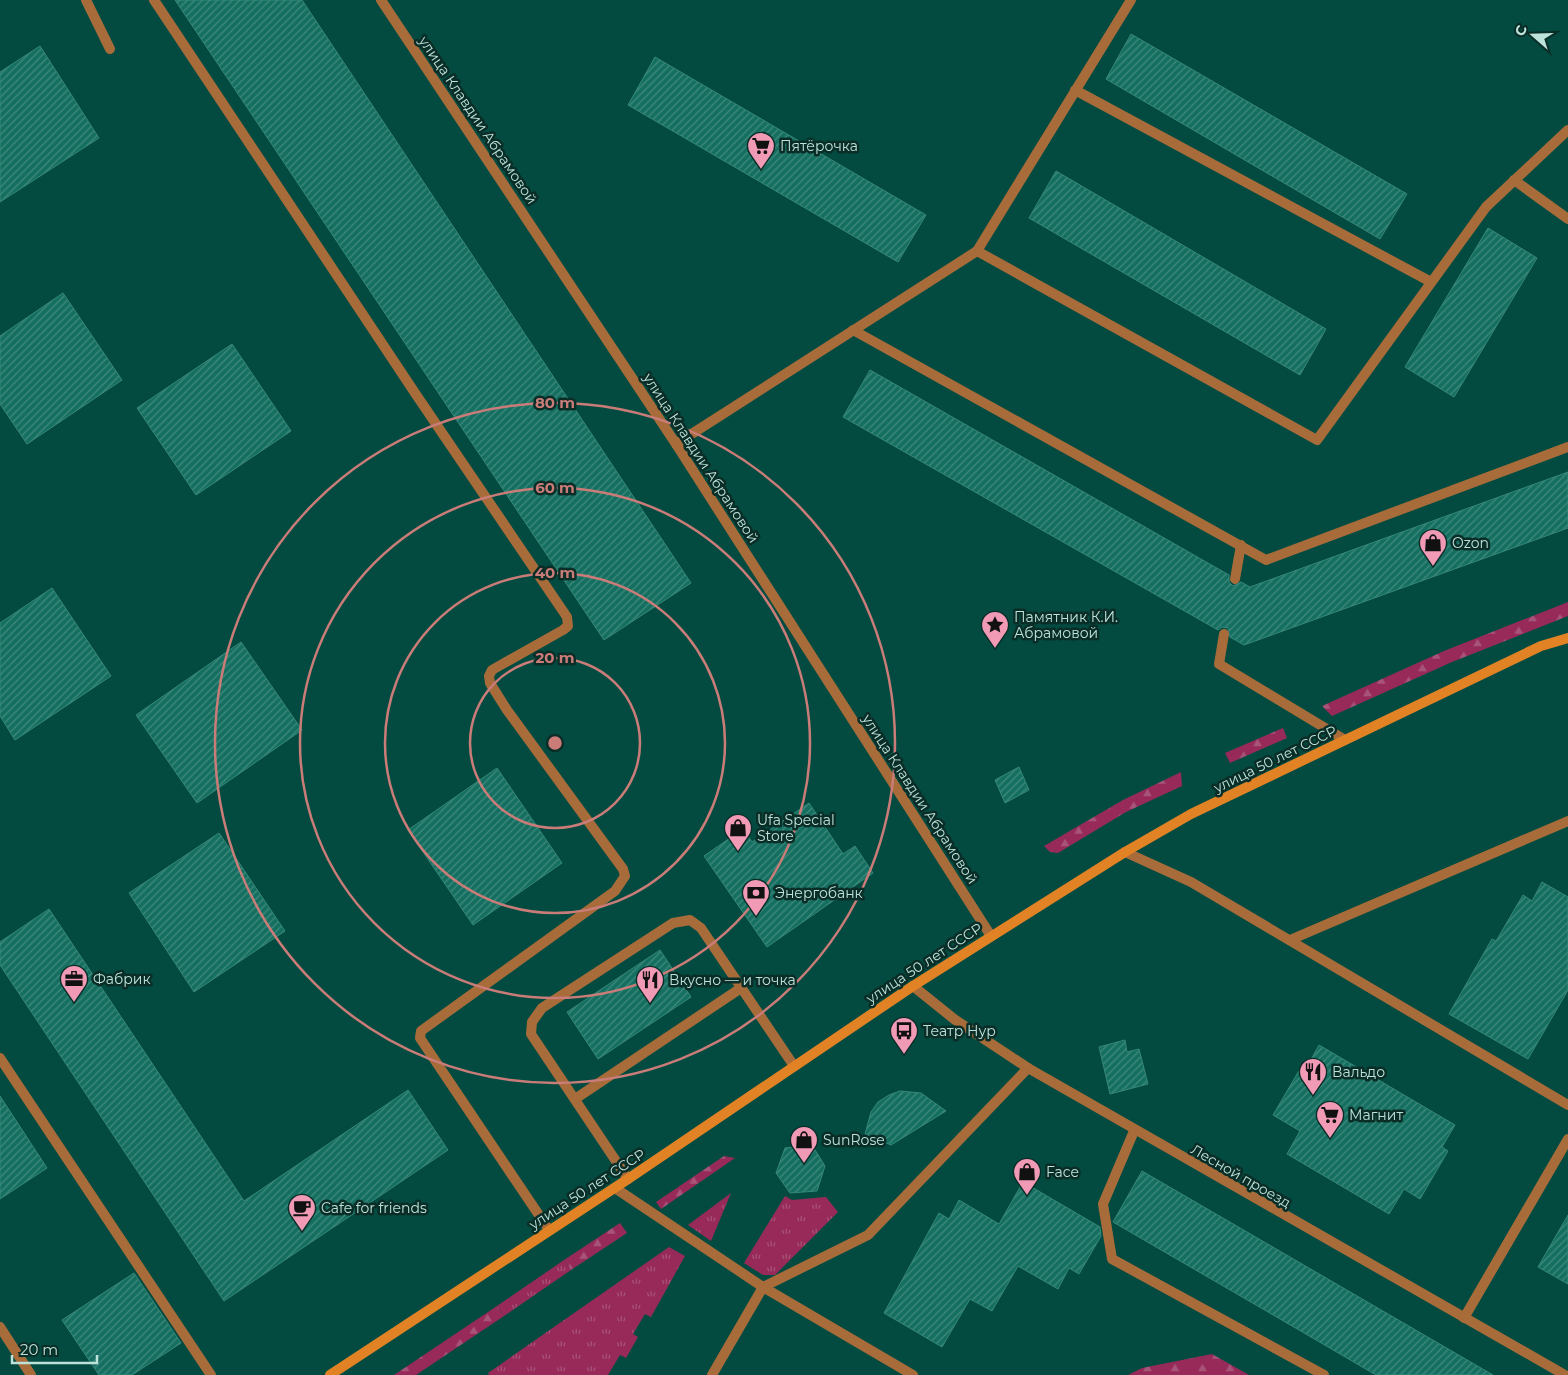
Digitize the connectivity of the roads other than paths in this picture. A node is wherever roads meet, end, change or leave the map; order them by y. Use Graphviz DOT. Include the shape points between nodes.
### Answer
graph roads {
  1 [pos="86,0"];
  2 [pos="154,0"];
  3 [pos="381,0"];
  4 [pos="1131,0"];
  5 [pos="110,49"];
  6 [pos="1076,90"];
  7 [pos="1568,130"];
  8 [pos="1514,180"];
  9 [pos="1568,219"];
  10 [pos="977,251"];
  11 [pos="1431,282"];
  12 [pos="853,330"];
  13 [pos="676,444"];
  14 [pos="1568,446"];
  15 [pos="1241,545"];
  16 [pos="1235,578"];
  17 [pos="1224,634"];
  18 [pos="1568,638"];
  19 [pos="1345,740"];
  20 [pos="1568,821"];
  21 [pos="1125,852"];
  22 [pos="991,936"];
  23 [pos="1290,940"];
  24 [pos="913,986"];
  25 [pos="741,988"];
  26 [pos="0,1058"];
  27 [pos="794,1066"];
  28 [pos="1028,1068"];
  29 [pos="575,1099"];
  30 [pos="1568,1105"];
  31 [pos="1134,1131"];
  32 [pos="1568,1139"];
  33 [pos="628,1179"];
  34 [pos="615,1188"];
  35 [pos="549,1230"];
  36 [pos="763,1287"];
  37 [pos="1464,1318"];
  38 [pos="0,1326"];
  39 [pos="31,1375"];
  40 [pos="211,1375"];
  41 [pos="330,1375"];
  42 [pos="712,1375"];
  43 [pos="913,1375"];
  44 [pos="1324,1375"];
  45 [pos="1565,1375"];
  1 -- 5 [label="street"];
  2 -- 35 [label="street" via="567,616 568,626 563,630 492,670 490,683 625,876 615,891 421,1031 420,1038"];
  3 -- 13 [label="street, улица Клавдии Абрамовой"];
  4 -- 6 [label="street"];
  6 -- 10 [label="street"];
  6 -- 11 [label="street"];
  7 -- 8 [label="street"];
  8 -- 9 [label="street"];
  8 -- 11 [label="street" via="1486,207"];
  10 -- 11 [label="street" via="1317,440"];
  10 -- 12 [label="street"];
  12 -- 13 [label="street"];
  12 -- 15 [label="street"];
  13 -- 22 [label="street, улица Клавдии Абрамовой"];
  14 -- 15 [label="street" via="1266,560"];
  15 -- 16 [label="street"];
  17 -- 19 [label="street" via="1218,664"];
  18 -- 19 [label="main road, улица 50 лет СССР" via="1541,646"];
  19 -- 21 [label="main road, улица 50 лет СССР" via="1191,814"];
  20 -- 23 [label="street"];
  21 -- 22 [label="main road, улица 50 лет СССР"];
  21 -- 23 [label="street" via="1191,882"];
  22 -- 24 [label="main road, улица 50 лет СССР"];
  23 -- 30 [label="street"];
  24 -- 27 [label="main road, улица 50 лет СССР"];
  24 -- 28 [label="street, Лесной проезд" via="954,1019"];
  25 -- 27 [label="street"];
  25 -- 29 [label="street"];
  25 -- 29 [label="street" via="701,928 690,920 673,923 542,1008 532,1022 531,1034"];
  26 -- 40 [label="street"];
  27 -- 33 [label="main road, улица 50 лет СССР"];
  28 -- 31 [label="street, Лесной проезд"];
  28 -- 36 [label="street" via="868,1235"];
  29 -- 33 [label="street"];
  31 -- 37 [label="street, Лесной проезд"];
  31 -- 44 [label="street" via="1103,1204 1112,1259"];
  32 -- 37 [label="street"];
  33 -- 34 [label="main road, улица 50 лет СССР"];
  34 -- 35 [label="main road, улица 50 лет СССР"];
  34 -- 36 [label="street"];
  35 -- 41 [label="main road, улица 50 лет СССР"];
  36 -- 42 [label="street"];
  36 -- 43 [label="street"];
  37 -- 45 [label="street, Лесной проезд"];
  38 -- 39 [label="street"];
}
